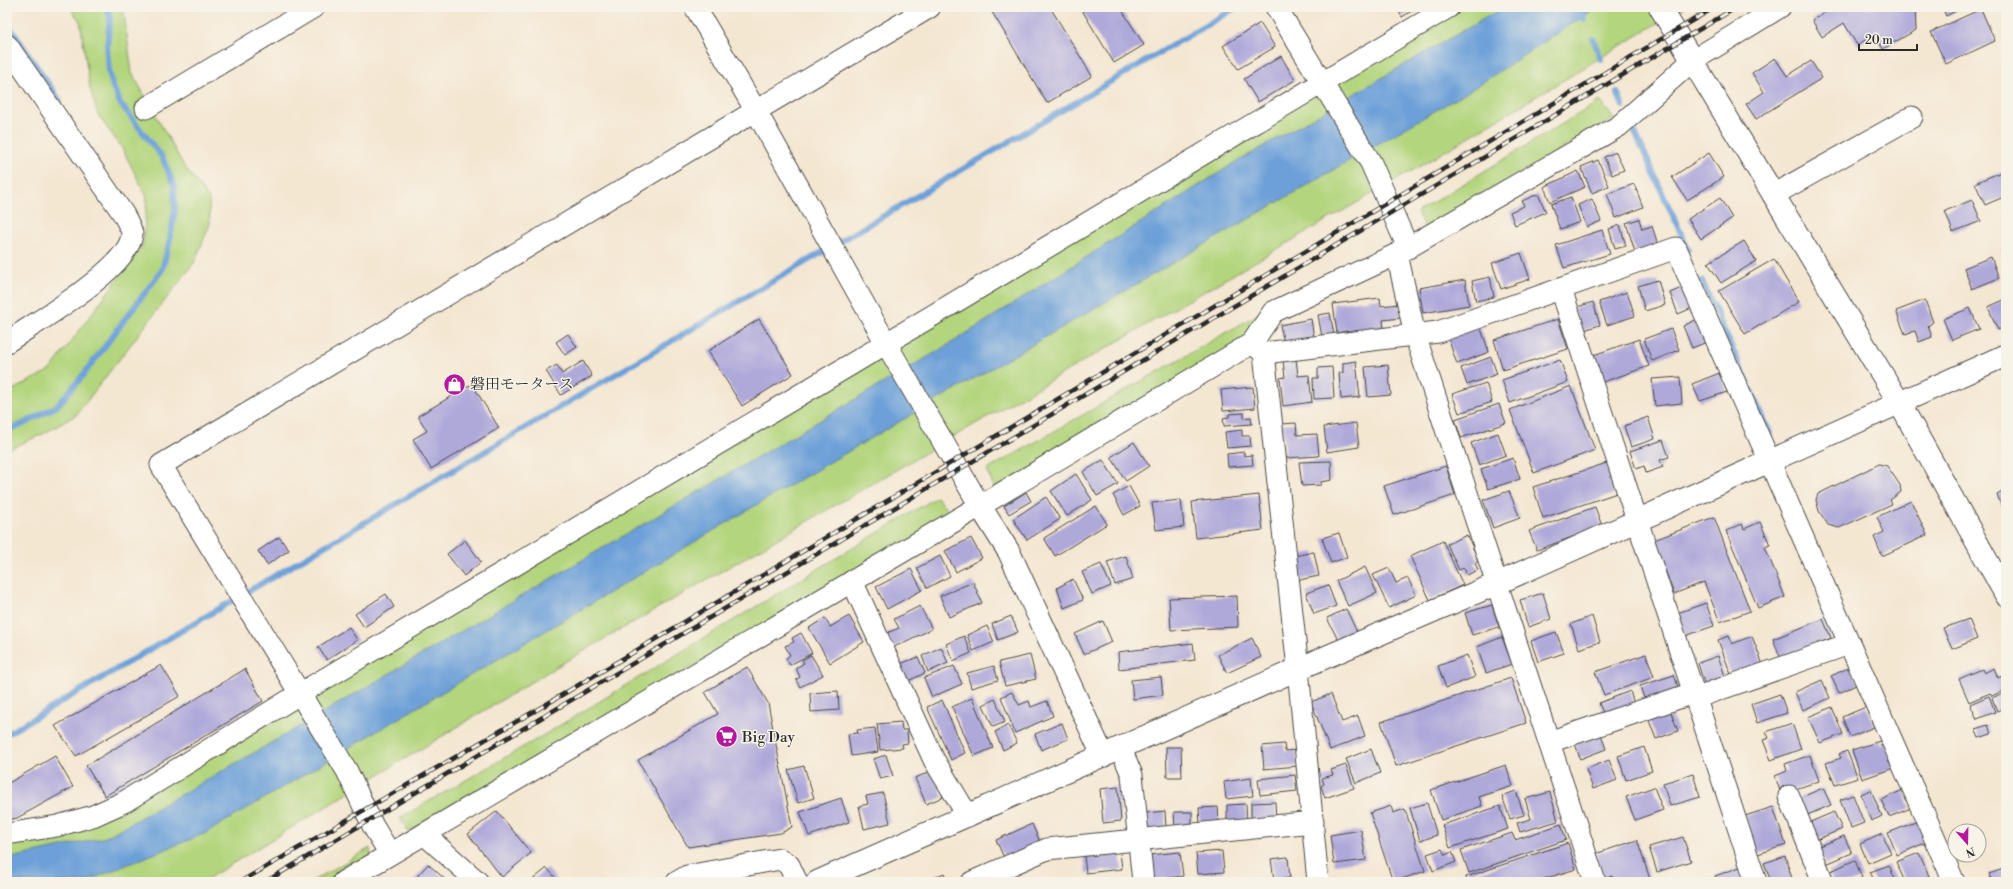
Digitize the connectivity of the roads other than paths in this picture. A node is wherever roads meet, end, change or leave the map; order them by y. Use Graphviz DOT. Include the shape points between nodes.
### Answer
graph roads {
  1 [pos="314,7"];
  2 [pos="695,7"];
  3 [pos="930,7"];
  4 [pos="1276,7"];
  5 [pos="1449,7"];
  6 [pos="1660,7"];
  7 [pos="1780,7"];
  8 [pos="7,45"];
  9 [pos="1692,61"];
  10 [pos="1326,87"];
  11 [pos="146,108"];
  12 [pos="756,111"];
  13 [pos="1912,117"];
  14 [pos="1773,195"];
  15 [pos="1403,251"];
  16 [pos="1560,288"];
  17 [pos="1415,334"];
  18 [pos="7,342"];
  19 [pos="1258,348"];
  20 [pos="889,349"];
  21 [pos="2006,355"];
  22 [pos="1900,404"];
  23 [pos="1770,460"];
  24 [pos="980,506"];
  25 [pos="1637,522"];
  26 [pos="852,581"];
  27 [pos="1496,584"];
  28 [pos="2006,595"];
  29 [pos="1849,644"];
  30 [pos="1298,669"];
  31 [pos="1694,696"];
  32 [pos="303,697"];
  33 [pos="1549,742"];
  34 [pos="1112,753"];
  35 [pos="1788,796"];
  36 [pos="968,816"];
  37 [pos="1313,822"];
  38 [pos="7,834"];
  39 [pos="424,834"];
  40 [pos="1138,840"];
  41 [pos="390,854"];
  42 [pos="825,880"];
  43 [pos="343,882"];
  44 [pos="478,882"];
  45 [pos="677,882"];
  46 [pos="797,882"];
  47 [pos="972,882"];
  48 [pos="1143,882"];
  49 [pos="1318,882"];
  50 [pos="1595,882"];
  51 [pos="1756,882"];
  52 [pos="1823,882"];
  53 [pos="1953,882"];
  1 -- 11 [label="street"];
  2 -- 12 [label="street"];
  3 -- 12 [label="street"];
  4 -- 10 [label="street"];
  5 -- 10 [label="street"];
  6 -- 9 [label="street"];
  7 -- 9 [label="street"];
  8 -- 18 [label="street" via="124,215 132,234 128,249 114,265 94,282"];
  9 -- 14 [label="street"];
  9 -- 15 [label="street" via="1619,126"];
  10 -- 15 [label="street" via="1371,163"];
  10 -- 20 [label="street"];
  12 -- 20 [label="street"];
  12 -- 32 [label="street" via="161,465"];
  13 -- 14 [label="street"];
  14 -- 22 [label="street"];
  15 -- 17 [label="street"];
  15 -- 19 [label="street" via="1273,312"];
  16 -- 17 [label="street" via="1438,332"];
  16 -- 23 [label="street" via="1676,248"];
  16 -- 25 [label="street"];
  17 -- 19 [label="street"];
  17 -- 27 [label="street"];
  19 -- 24 [label="street"];
  19 -- 30 [label="street"];
  20 -- 24 [label="street"];
  20 -- 32 [label="street"];
  21 -- 22 [label="street"];
  22 -- 23 [label="street"];
  22 -- 28 [label="street"];
  23 -- 25 [label="street"];
  23 -- 29 [label="street"];
  24 -- 26 [label="street"];
  24 -- 34 [label="street" via="1009,552"];
  25 -- 27 [label="street"];
  25 -- 31 [label="street"];
  26 -- 36 [label="street" via="934,760"];
  26 -- 39 [label="street"];
  27 -- 30 [label="street"];
  27 -- 33 [label="street"];
  29 -- 31 [label="street"];
  29 -- 53 [label="street"];
  30 -- 34 [label="street"];
  30 -- 37 [label="street"];
  31 -- 33 [label="street"];
  31 -- 51 [label="street"];
  32 -- 38 [label="street" via="124,802 93,816 57,826"];
  32 -- 41 [label="street" via="347,771 373,826"];
  33 -- 50 [label="street"];
  34 -- 36 [label="street"];
  34 -- 40 [label="street" via="1132,775"];
  35 -- 52 [label="street"];
  36 -- 42 [label="street"];
  37 -- 40 [label="street"];
  37 -- 49 [label="street"];
  39 -- 41 [label="street"];
  39 -- 44 [label="street"];
  40 -- 47 [label="street" via="1047,850"];
  40 -- 48 [label="street"];
  41 -- 43 [label="street"];
  45 -- 46 [label="street" via="687,876 780,858 789,865"];
}
